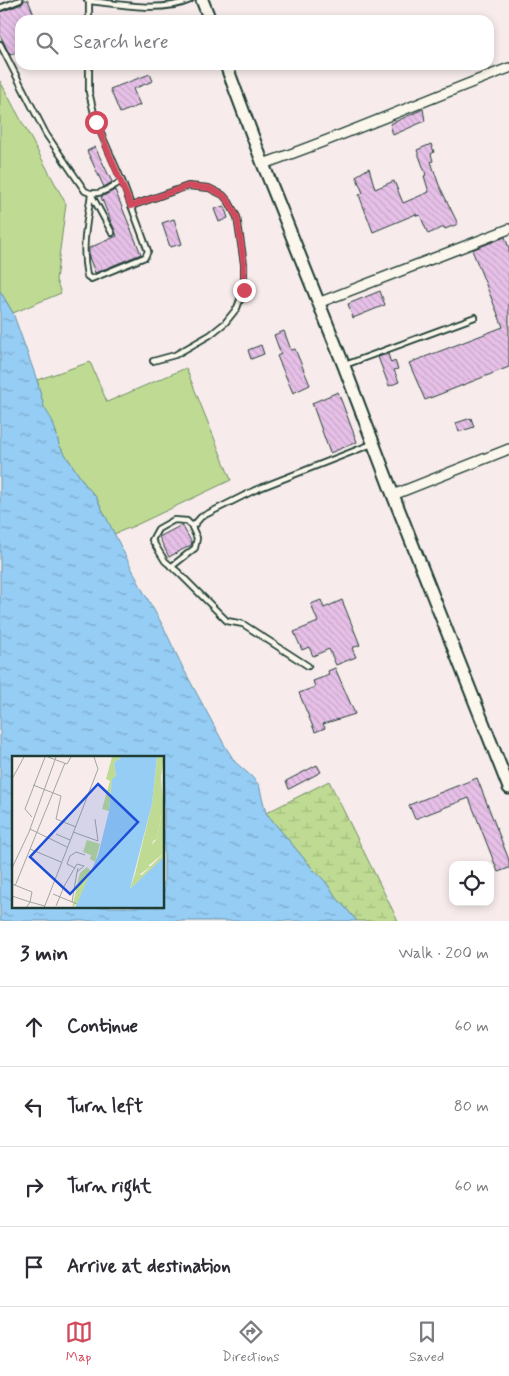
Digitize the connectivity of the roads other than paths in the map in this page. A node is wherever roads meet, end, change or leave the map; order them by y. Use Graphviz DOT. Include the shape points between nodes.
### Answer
graph roads {
  1 [pos="20,0"];
  2 [pos="190,0"];
  3 [pos="202,0"];
  4 [pos="88,1"];
  5 [pos="0,8"];
  6 [pos="89,15"];
  7 [pos="208,15"];
  8 [pos="0,44"];
  9 [pos="509,68"];
  10 [pos="89,70"];
  11 [pos="228,70"];
  12 [pos="263,164"];
  13 [pos="122,181"];
  14 [pos="91,194"];
  15 [pos="131,206"];
  16 [pos="509,229"];
  17 [pos="112,233"];
  18 [pos="318,303"];
  19 [pos="475,317"];
  20 [pos="153,361"];
  21 [pos="344,366"];
  22 [pos="373,443"];
  23 [pos="509,449"];
  24 [pos="393,495"];
  25 [pos="191,525"];
  26 [pos="172,567"];
  27 [pos="308,666"];
  28 [pos="509,788"];
  1 -- 5 [label="lane"];
  2 -- 4 [label="lane" via="153,8"];
  3 -- 7 [label="street"];
  4 -- 6 [label="lane"];
  8 -- 14 [label="lane" via="46,134 85,191"];
  9 -- 12 [label="street"];
  10 -- 13 [label="lane" via="89,92 96,122"];
  11 -- 12 [label="street"];
  12 -- 18 [label="street"];
  13 -- 14 [label="lane" via="98,194"];
  13 -- 15 [label="lane"];
  14 -- 15 [label="lane" via="84,260 86,276 91,279 147,254"];
  14 -- 17 [label="lane"];
  15 -- 20 [label="lane" via="188,186 209,188 223,195 237,217 244,264 244,290 225,323 175,355"];
  16 -- 18 [label="street"];
  18 -- 21 [label="street"];
  19 -- 21 [label="lane"];
  21 -- 22 [label="street"];
  22 -- 24 [label="street"];
  22 -- 25 [label="lane" via="256,490"];
  23 -- 24 [label="street"];
  24 -- 28 [label="street"];
  25 -- 26 [label="lane" via="197,538 195,548"];
  25 -- 26 [label="lane" via="174,520 158,529 152,540"];
  26 -- 27 [label="lane" via="227,621 243,624"];
}
